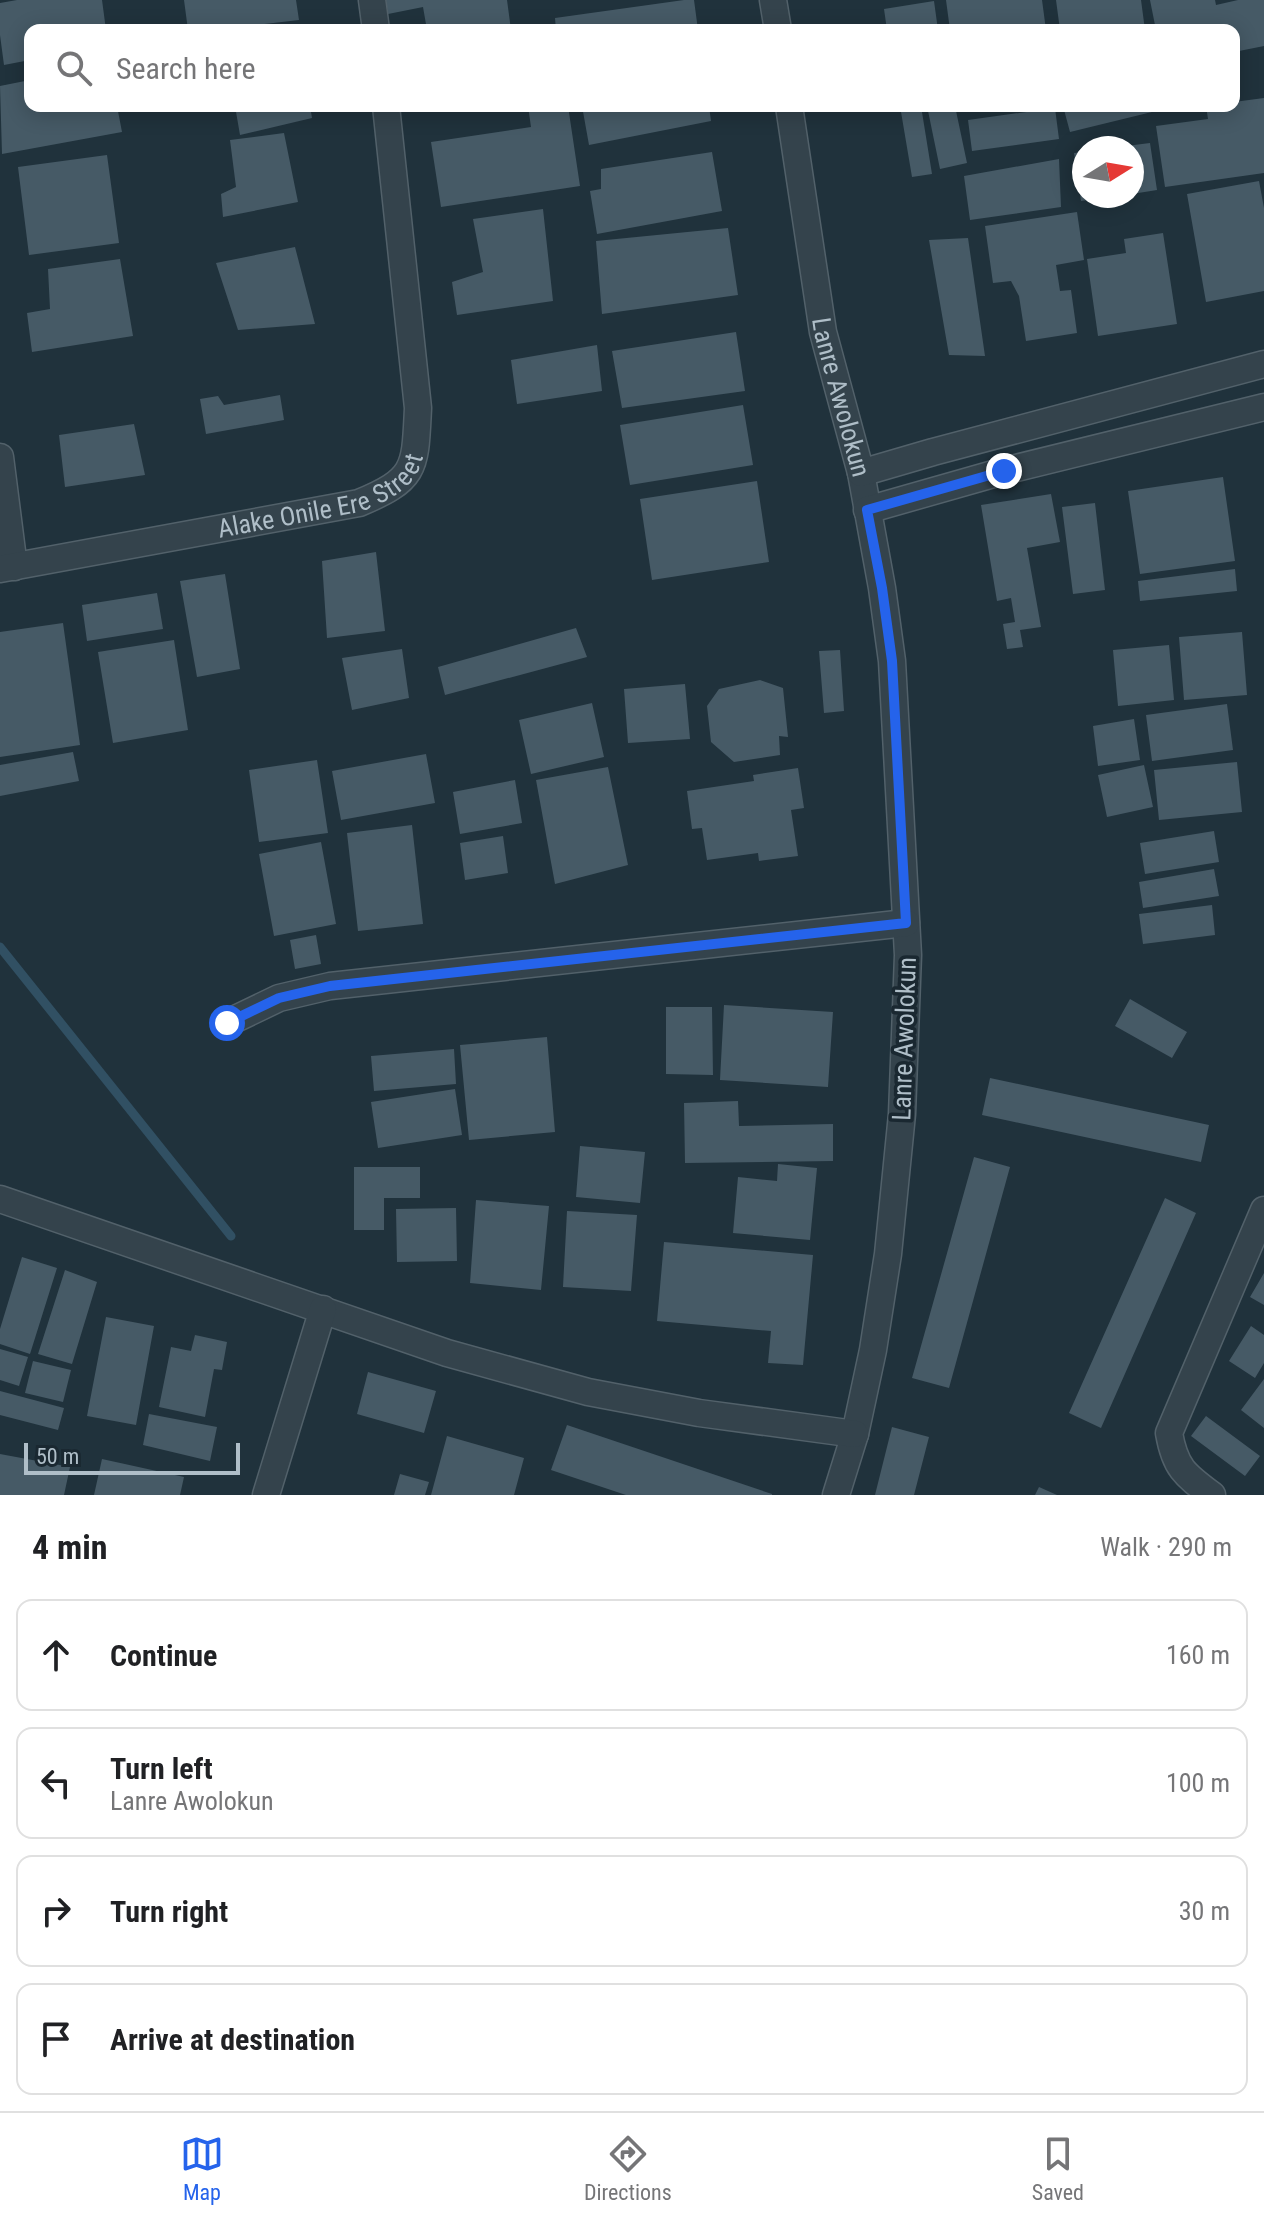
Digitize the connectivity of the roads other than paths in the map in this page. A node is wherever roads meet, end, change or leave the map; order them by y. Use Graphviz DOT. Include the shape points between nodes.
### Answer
graph roads {
  1 [pos="372,0"];
  2 [pos="773,0"];
  3 [pos="375,24"];
  4 [pos="777,24"];
  5 [pos="387,112"];
  6 [pos="790,112"];
  7 [pos="1264,366"];
  8 [pos="1264,407"];
  9 [pos="0,457"];
  10 [pos="861,473"];
  11 [pos="867,510"];
  12 [pos="7,568"];
  13 [pos="906,923"];
  14 [pos="227,1023"];
  15 [pos="0,1199"];
  16 [pos="1264,1210"];
  17 [pos="323,1309"];
  18 [pos="855,1434"];
  19 [pos="266,1495"];
  20 [pos="836,1495"];
  21 [pos="1212,1495"];
  1 -- 3 [label="street"];
  2 -- 4 [label="street"];
  5 -- 12 [label="street, Alake Onile Ere Street" via="418,408 410,472 389,491 359,503"];
  6 -- 10 [label="street, Lanre Awolokun" via="823,332"];
  7 -- 10 [label="street"];
  8 -- 11 [label="street"];
  9 -- 12 [label="street"];
  10 -- 11 [label="street, Lanre Awolokun"];
  11 -- 13 [label="street, Lanre Awolokun" via="892,661"];
  13 -- 14 [label="street" via="330,986 279,998"];
  13 -- 18 [label="street, Lanre Awolokun" via="902,1114 890,1239"];
  15 -- 17 [label="street"];
  16 -- 21 [label="street" via="1169,1433 1173,1456 1184,1474"];
  17 -- 18 [label="street" via="447,1353 588,1392"];
  17 -- 19 [label="street"];
  18 -- 20 [label="street, Lanre Awolokun"];
}
